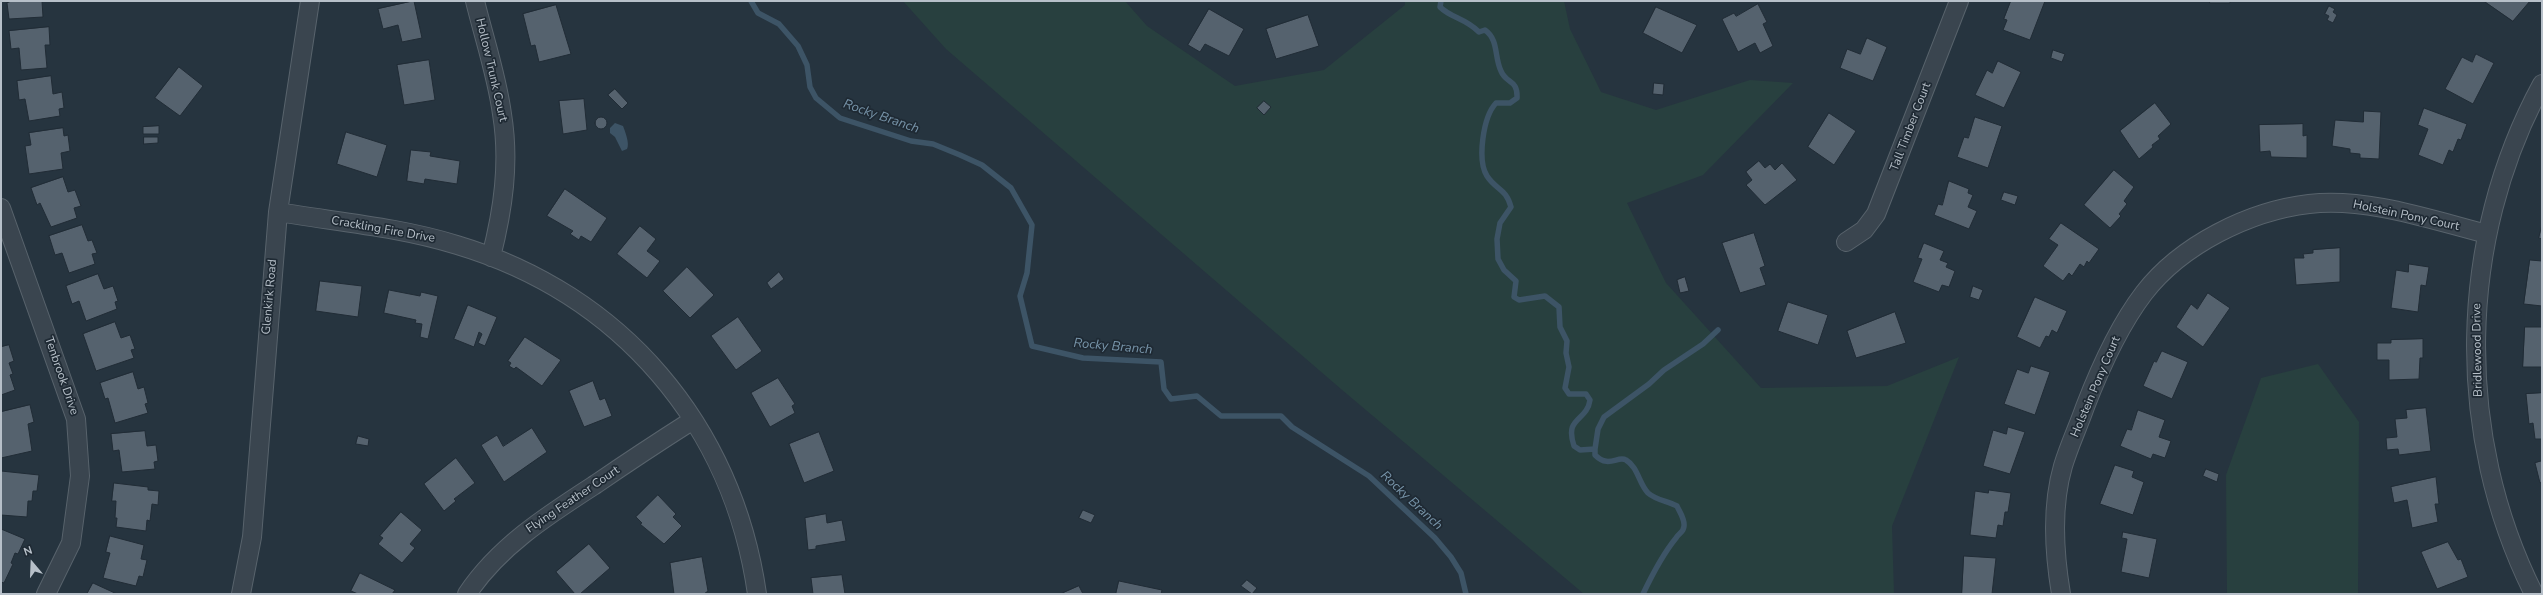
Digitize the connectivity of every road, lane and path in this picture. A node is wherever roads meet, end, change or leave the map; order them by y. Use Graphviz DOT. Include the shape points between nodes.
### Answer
graph roads {
  1 [pos="310,1"];
  2 [pos="475,1"];
  3 [pos="1959,1"];
  4 [pos="2542,84"];
  5 [pos="1,208"];
  6 [pos="278,212"];
  7 [pos="2487,234"];
  8 [pos="1846,242"];
  9 [pos="491,257"];
  10 [pos="693,420"];
  11 [pos="46,594"];
  12 [pos="241,594"];
  13 [pos="466,594"];
  14 [pos="757,594"];
  15 [pos="2061,594"];
  16 [pos="2534,594"];
  1 -- 6 [label="street, Glenkirk Road"];
  2 -- 9 [label="street, Hollow Trunk Court" via="502,114 506,150 500,222"];
  3 -- 8 [label="street, Tall Timber Court" via="1876,214 1864,230"];
  4 -- 7 [label="street, Bridlewood Drive" via="2512,150"];
  5 -- 11 [label="street, Tenbrook Drive" via="76,419 80,476 71,543"];
  6 -- 9 [label="street, Crackling Fire Drive" via="413,233"];
  6 -- 12 [label="street, Glenkirk Road" via="252,537"];
  7 -- 15 [label="street, Holstein Pony Court" via="2369,206 2309,204 2274,211 2242,223 2210,239 2180,259 2153,282 2120,330 2094,383 2063,465 2058,488 2055,527 2056,566"];
  7 -- 16 [label="street, Bridlewood Drive" via="2479,279 2476,326 2477,383 2482,432 2492,481 2506,528"];
  9 -- 10 [label="street, Crackling Fire Drive" via="577,300 608,322 658,371"];
  10 -- 13 [label="street, Flying Feather Court" via="560,507 518,538 497,557"];
  10 -- 14 [label="street, Crackling Fire Drive" via="718,466 745,533"];
}
